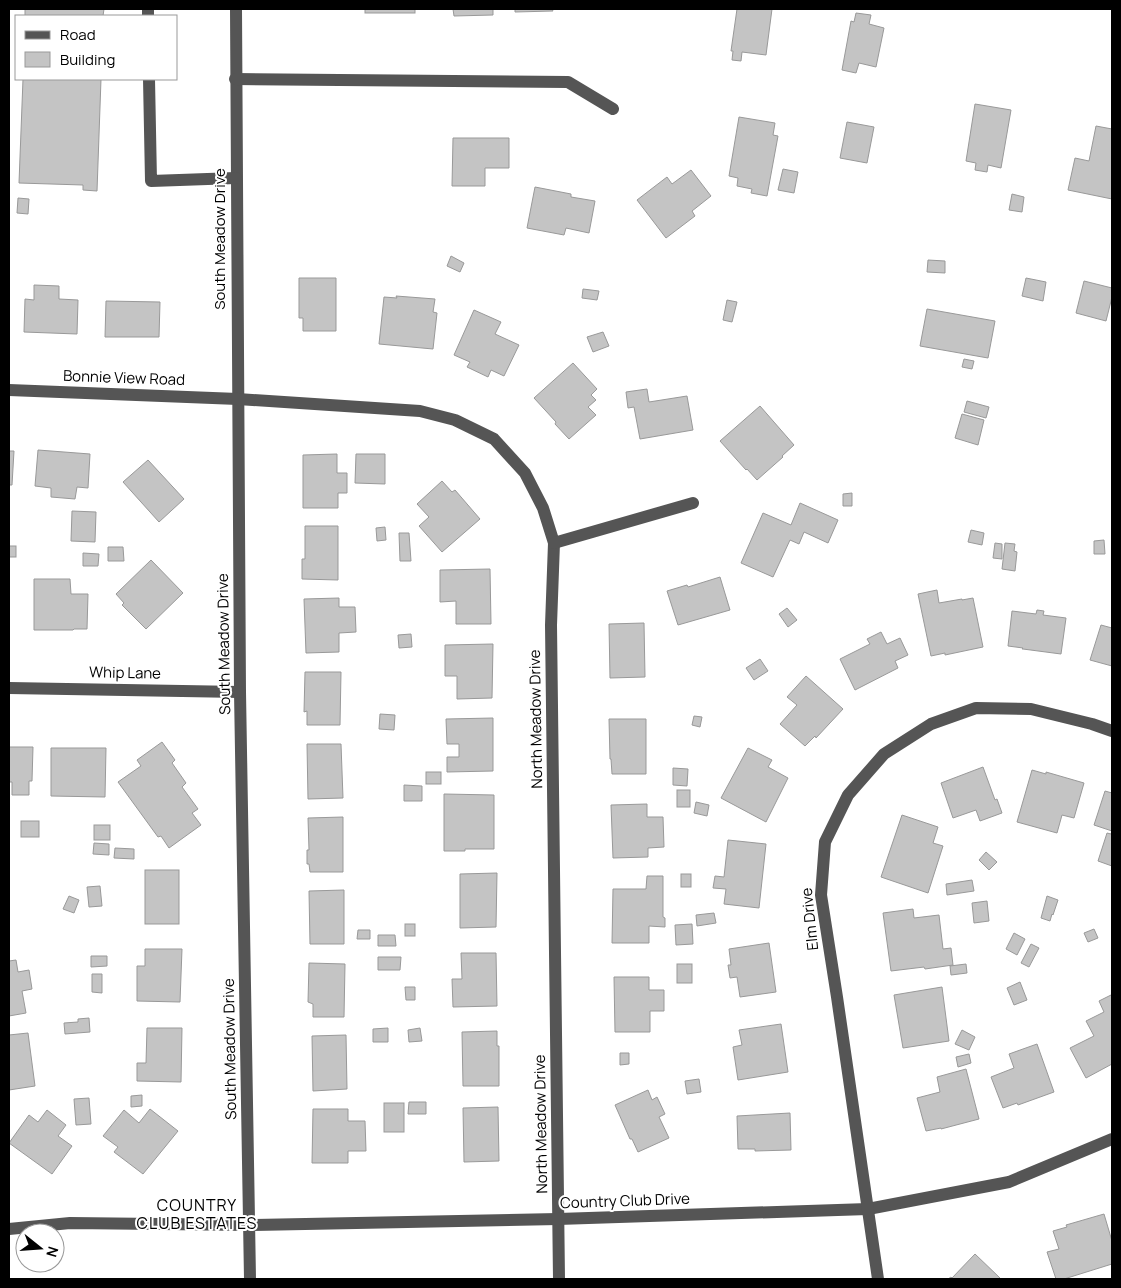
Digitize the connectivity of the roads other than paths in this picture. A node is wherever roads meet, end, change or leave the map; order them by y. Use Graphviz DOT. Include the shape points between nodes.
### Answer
graph roads {
  1 [pos="236,9"];
  2 [pos="235,78"];
  3 [pos="149,80"];
  4 [pos="613,109"];
  5 [pos="236,178"];
  6 [pos="9,390"];
  7 [pos="238,399"];
  8 [pos="693,504"];
  9 [pos="554,543"];
  10 [pos="9,688"];
  11 [pos="240,692"];
  12 [pos="1112,731"];
  13 [pos="1112,1139"];
  14 [pos="868,1209"];
  15 [pos="558,1219"];
  16 [pos="249,1224"];
  17 [pos="9,1230"];
  18 [pos="250,1279"];
  19 [pos="559,1279"];
  20 [pos="878,1279"];
  1 -- 2 [label="street, South Meadow Drive"];
  2 -- 4 [label="street" via="568,82"];
  2 -- 5 [label="street, South Meadow Drive"];
  3 -- 5 [label="street" via="151,181"];
  5 -- 7 [label="street, South Meadow Drive"];
  6 -- 7 [label="street, Bonnie View Road"];
  7 -- 9 [label="street, North Meadow Drive" via="420,411 455,420 494,439 525,473 543,508"];
  7 -- 11 [label="street, South Meadow Drive"];
  8 -- 9 [label="street"];
  9 -- 15 [label="street, North Meadow Drive" via="551,625"];
  10 -- 11 [label="street, Whip Lane"];
  11 -- 16 [label="street, South Meadow Drive"];
  12 -- 14 [label="street, Elm Drive" via="1031,709 976,708 931,724 884,754 848,795 825,842 821,895"];
  13 -- 14 [label="street, Country Club Drive" via="1009,1182"];
  14 -- 15 [label="street, Country Club Drive"];
  14 -- 20 [label="street, Elm Drive"];
  15 -- 16 [label="street, Country Club Drive"];
  15 -- 19 [label="street, North Meadow Drive"];
  16 -- 17 [label="street, Country Club Drive" via="70,1223"];
  16 -- 18 [label="street, South Meadow Drive"];
}
